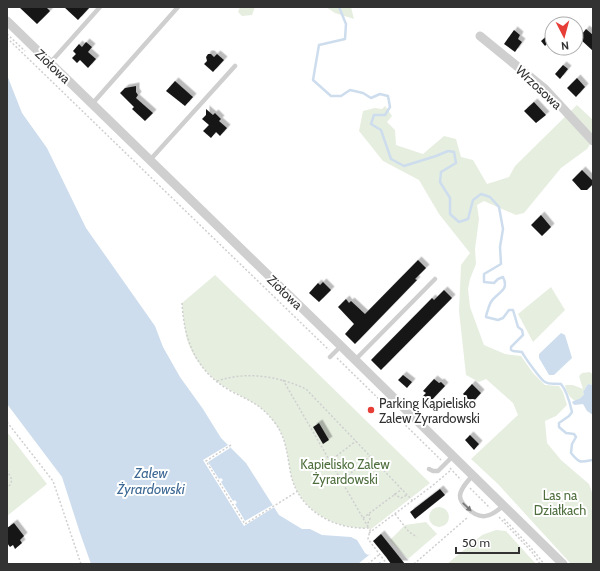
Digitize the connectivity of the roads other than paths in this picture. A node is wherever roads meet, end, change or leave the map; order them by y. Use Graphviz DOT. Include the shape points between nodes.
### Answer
graph roads {
  1 [pos="100,7"];
  2 [pos="178,7"];
  3 [pos="7,21"];
  4 [pos="480,36"];
  5 [pos="50,63"];
  6 [pos="235,66"];
  7 [pos="92,104"];
  8 [pos="593,142"];
  9 [pos="150,160"];
  10 [pos="435,279"];
  11 [pos="341,346"];
  12 [pos="332,355"];
  13 [pos="355,360"];
  14 [pos="454,456"];
  15 [pos="430,469"];
  16 [pos="473,475"];
  17 [pos="504,505"];
  18 [pos="563,564"];
  1 -- 5 [label="lane"];
  2 -- 7 [label="lane"];
  3 -- 5 [label="street, Ziołowa"];
  4 -- 8 [label="street, Wrzosowa" via="540,84"];
  5 -- 7 [label="street, Ziołowa"];
  6 -- 9 [label="lane"];
  7 -- 9 [label="street, Ziołowa"];
  9 -- 11 [label="street, Ziołowa"];
  10 -- 13 [label="lane"];
  11 -- 12 [label="lane"];
  11 -- 13 [label="street, Ziołowa"];
  13 -- 14 [label="street, Ziołowa"];
  14 -- 15 [label="lane" via="438,471"];
  14 -- 16 [label="street, Ziołowa"];
  16 -- 17 [label="street, Ziołowa"];
  16 -- 17 [label="lane, one-way" via="460,495 465,507 476,515 486,516 495,513"];
  17 -- 18 [label="street, Ziołowa"];
}
